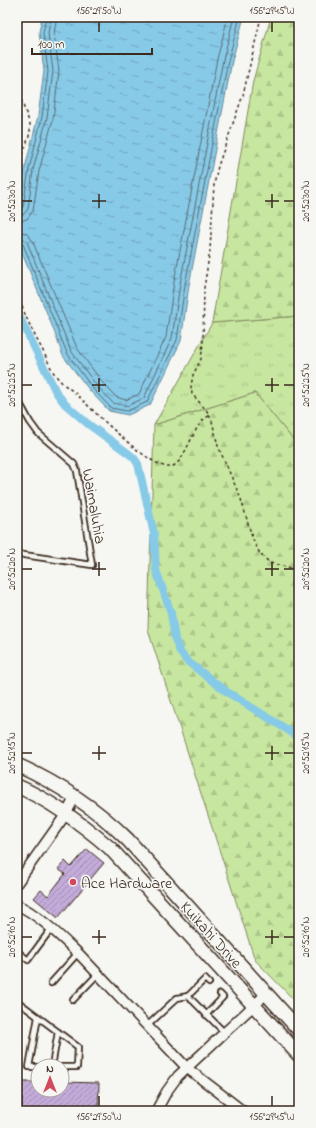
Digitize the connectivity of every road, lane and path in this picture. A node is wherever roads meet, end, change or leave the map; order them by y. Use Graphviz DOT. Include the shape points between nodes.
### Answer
graph roads {
  1 [pos="19,17"];
  2 [pos="261,17"];
  3 [pos="17,31"];
  4 [pos="17,89"];
  5 [pos="17,172"];
  6 [pos="17,289"];
  7 [pos="17,398"];
  8 [pos="209,416"];
  9 [pos="17,554"];
  10 [pos="299,570"];
  11 [pos="17,765"];
  12 [pos="17,786"];
  13 [pos="75,797"];
  14 [pos="66,814"];
  15 [pos="17,882"];
  16 [pos="17,905"];
  17 [pos="51,929"];
  18 [pos="17,951"];
  19 [pos="78,953"];
  20 [pos="98,974"];
  21 [pos="51,983"];
  22 [pos="209,983"];
  23 [pos="267,993"];
  24 [pos="220,994"];
  25 [pos="188,996"];
  26 [pos="74,1000"];
  27 [pos="17,1001"];
  28 [pos="253,1005"];
  29 [pos="206,1014"];
  30 [pos="38,1017"];
  31 [pos="148,1026"];
  32 [pos="299,1030"];
  33 [pos="58,1032"];
  34 [pos="224,1032"];
  35 [pos="299,1055"];
  36 [pos="31,1058"];
  37 [pos="53,1058"];
  38 [pos="70,1067"];
  39 [pos="187,1068"];
  40 [pos="156,1111"];
  41 [pos="243,1111"];
  1 -- 3 [label="path"];
  2 -- 8 [label="path" via="243,95 218,166 214,185 210,250 204,288 203,343 201,359 191,386 192,394"];
  4 -- 5 [label="path" via="30,124 30,133"];
  6 -- 8 [label="path" via="28,322 57,378 104,422 162,466 176,465 201,422"];
  7 -- 9 [label="lane, Waimaluhia" via="38,433 74,464 92,565"];
  8 -- 10 [label="path" via="260,554 270,563"];
  11 -- 13 [label="main road, Kuikahi Drive"];
  12 -- 14 [label="main road, Kuikahi Drive"];
  13 -- 14 [label="street"];
  13 -- 23 [label="main road, Kuikahi Drive" via="110,822 128,840"];
  14 -- 15 [label="street"];
  14 -- 28 [label="main road, Kuikahi Drive" via="94,834 130,868"];
  16 -- 17 [label="street"];
  17 -- 18 [label="lane" via="28,960"];
  17 -- 19 [label="street"];
  19 -- 20 [label="street"];
  19 -- 21 [label="lane"];
  20 -- 26 [label="lane"];
  20 -- 31 [label="street"];
  22 -- 25 [label="lane" via="205,979 200,988"];
  23 -- 28 [label="street"];
  23 -- 32 [label="main road, Kuikahi Drive"];
  24 -- 29 [label="lane" via="223,997"];
  25 -- 29 [label="lane"];
  25 -- 31 [label="lane" via="177,998"];
  27 -- 30 [label="lane"];
  28 -- 34 [label="street"];
  28 -- 35 [label="main road, Kuikahi Drive"];
  29 -- 34 [label="lane"];
  30 -- 33 [label="lane"];
  30 -- 36 [label="lane"];
  31 -- 39 [label="street"];
  33 -- 37 [label="lane"];
  33 -- 38 [label="lane" via="78,1047 77,1067"];
  34 -- 39 [label="street"];
  39 -- 40 [label="street" via="167,1091"];
  39 -- 41 [label="street"];
}
